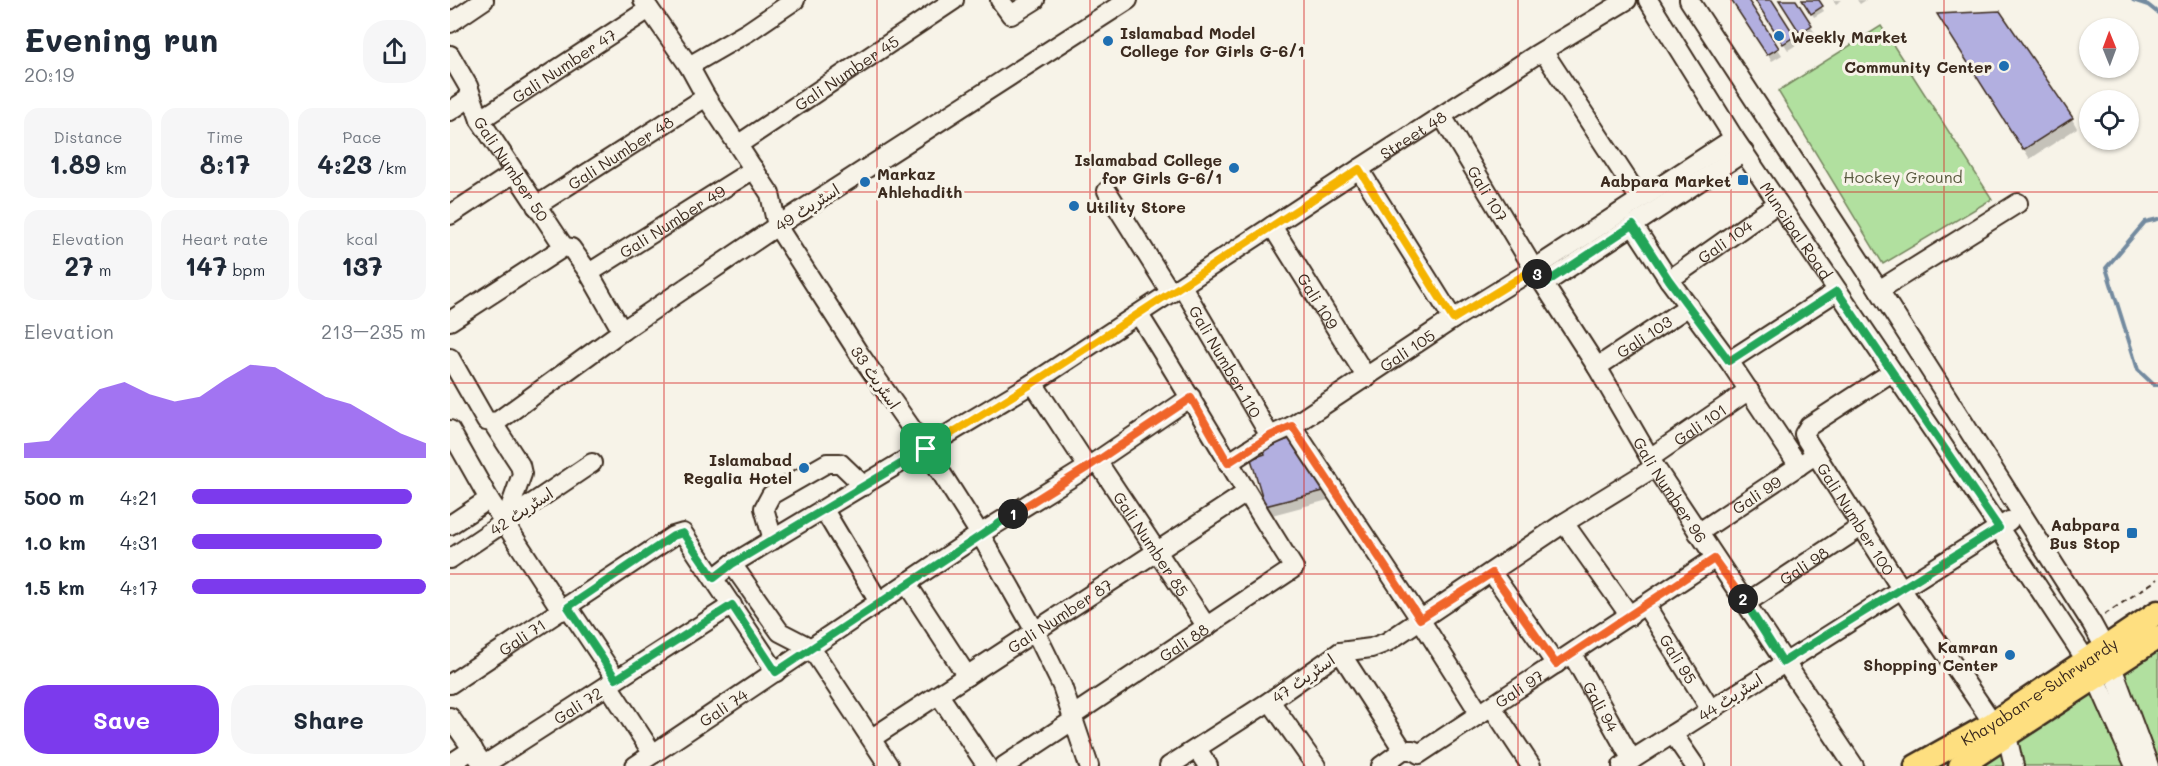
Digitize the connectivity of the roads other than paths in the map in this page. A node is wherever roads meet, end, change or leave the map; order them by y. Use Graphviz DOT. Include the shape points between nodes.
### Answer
graph roads {
  1 [pos="484,0"];
  2 [pos="795,0"];
  3 [pos="954,0"];
  4 [pos="1000,0"];
  5 [pos="1035,0"];
  6 [pos="1128,0"];
  7 [pos="1627,0"];
  8 [pos="1648,0"];
  9 [pos="1689,0"];
  10 [pos="646,5"];
  11 [pos="450,22"];
  12 [pos="1543,51"];
  13 [pos="450,56"];
  14 [pos="689,66"];
  15 [pos="471,97"];
  16 [pos="706,97"];
  17 [pos="450,111"];
  18 [pos="1442,116"];
  19 [pos="480,120"];
  20 [pos="739,144"];
  21 [pos="1739,145"];
  22 [pos="754,169"];
  23 [pos="1359,169"];
  24 [pos="514,173"];
  25 [pos="1107,191"];
  26 [pos="1640,200"];
  27 [pos="1778,202"];
  28 [pos="2018,203"];
  29 [pos="536,206"];
  30 [pos="450,215"];
  31 [pos="1633,225"];
  32 [pos="777,226"];
  33 [pos="1272,226"];
  34 [pos="568,247"];
  35 [pos="589,273"];
  36 [pos="1539,277"];
  37 [pos="1669,280"];
  38 [pos="1176,290"];
  39 [pos="1879,290"];
  40 [pos="1837,291"];
  41 [pos="1689,306"];
  42 [pos="1139,315"];
  43 [pos="1453,319"];
  44 [pos="450,321"];
  45 [pos="622,331"];
  46 [pos="450,358"];
  47 [pos="1729,361"];
  48 [pos="1597,367"];
  49 [pos="1892,372"];
  50 [pos="1366,378"];
  51 [pos="1033,383"];
  52 [pos="1749,390"];
  53 [pos="1191,398"];
  54 [pos="492,423"];
  55 [pos="1292,426"];
  56 [pos="450,430"];
  57 [pos="1270,436"];
  58 [pos="926,449"];
  59 [pos="1815,455"];
  60 [pos="592,463"];
  61 [pos="1228,463"];
  62 [pos="1652,463"];
  63 [pos="1092,464"];
  64 [pos="1800,466"];
  65 [pos="864,486"];
  66 [pos="1246,493"];
  67 [pos="489,499"];
  68 [pos="824,510"];
  69 [pos="2021,513"];
  70 [pos="505,522"];
  71 [pos="1564,523"];
  72 [pos="450,525"];
  73 [pos="1861,527"];
  74 [pos="1999,528"];
  75 [pos="1698,533"];
  76 [pos="980,534"];
  77 [pos="773,540"];
  78 [pos="1156,552"];
  79 [pos="450,559"];
  80 [pos="1714,559"];
  81 [pos="732,564"];
  82 [pos="1492,573"];
  83 [pos="714,578"];
  84 [pos="907,584"];
  85 [pos="1902,590"];
  86 [pos="879,602"];
  87 [pos="1746,603"];
  88 [pos="732,605"];
  89 [pos="1646,606"];
  90 [pos="565,609"];
  91 [pos="2158,612"];
  92 [pos="1630,616"];
  93 [pos="1420,619"];
  94 [pos="1207,627"];
  95 [pos="1035,632"];
  96 [pos="2158,637"];
  97 [pos="811,648"];
  98 [pos="1340,652"];
  99 [pos="1572,654"];
  100 [pos="1783,662"];
  101 [pos="2100,663"];
  102 [pos="1556,664"];
  103 [pos="776,672"];
  104 [pos="967,676"];
  105 [pos="612,682"];
  106 [pos="450,684"];
  107 [pos="939,694"];
  108 [pos="1270,701"];
  109 [pos="1486,710"];
  110 [pos="1711,710"];
  111 [pos="450,717"];
  112 [pos="1072,719"];
  113 [pos="2000,729"];
  114 [pos="1673,734"];
  115 [pos="872,738"];
  116 [pos="473,749"];
  117 [pos="1197,749"];
  118 [pos="653,754"];
  119 [pos="1416,757"];
  120 [pos="1627,763"];
  121 [pos="450,764"];
  122 [pos="484,765"];
  123 [pos="635,766"];
  124 [pos="889,766"];
  125 [pos="987,766"];
  126 [pos="1004,766"];
  127 [pos="1089,766"];
  128 [pos="1169,766"];
  129 [pos="1208,766"];
  130 [pos="1316,766"];
  131 [pos="1381,766"];
  132 [pos="1531,766"];
  133 [pos="1695,766"];
  134 [pos="1854,766"];
  135 [pos="1916,766"];
  136 [pos="1960,766"];
  137 [pos="2014,766"];
  138 [pos="2134,766"];
  139 [pos="2150,766"];
  1 -- 11 [label="street"];
  2 -- 14 [label="street"];
  3 -- 20 [label="street, Gali Number 45"];
  4 -- 5 [label="street" via="1011,15"];
  6 -- 32 [label="street, اسٹریٹ 49"];
  7 -- 12 [label="street, Street 48"];
  8 -- 21 [label="street, Muncipal Road"];
  9 -- 39 [label="street, Muncipal Road"];
  10 -- 14 [label="street, اسٹریٹ 33"];
  10 -- 19 [label="street, Gali Number 47"];
  12 -- 18 [label="street, Street 48"];
  12 -- 26 [label="street"];
  13 -- 15 [label="street, Gali Number 50"];
  14 -- 16 [label="street, اسٹریٹ 33"];
  15 -- 17 [label="street"];
  15 -- 19 [label="street, Gali Number 50"];
  16 -- 20 [label="street, اسٹریٹ 33"];
  16 -- 29 [label="street, Gali Number 48"];
  18 -- 23 [label="street, Street 48"];
  18 -- 36 [label="street, Gali 107"];
  19 -- 24 [label="street, Gali Number 50"];
  20 -- 22 [label="street, اسٹریٹ 33"];
  21 -- 26 [label="street, Gali 105"];
  21 -- 27 [label="street, Muncipal Road"];
  21 -- 31 [label="street"];
  22 -- 32 [label="street, اسٹریٹ 33" via="770,194"];
  22 -- 35 [label="street, Gali Number 49"];
  23 -- 33 [label="street, Street 48"];
  23 -- 43 [label="street"];
  24 -- 29 [label="street, Gali Number 50"];
  24 -- 30 [label="street"];
  25 -- 38 [label="street, Gali Number 110"];
  26 -- 36 [label="street, Gali 105"];
  27 -- 37 [label="street, Gali 104"];
  27 -- 40 [label="street, Muncipal Road"];
  28 -- 39 [label="street"];
  29 -- 34 [label="street, Gali Number 50"];
  31 -- 36 [label="street"];
  31 -- 37 [label="street, Gali Number 100"];
  32 -- 45 [label="street, اسٹریٹ 49"];
  32 -- 58 [label="street, اسٹریٹ 33"];
  33 -- 38 [label="street, Street 48"];
  33 -- 50 [label="street, Gali 109"];
  34 -- 35 [label="street, Gali Number 50"];
  34 -- 44 [label="street"];
  35 -- 45 [label="street, Gali Number 50"];
  36 -- 43 [label="street, Gali 105"];
  36 -- 48 [label="street, Gali Number 96"];
  37 -- 41 [label="street, Gali Number 100"];
  38 -- 42 [label="street, Street 48"];
  38 -- 57 [label="street, Gali Number 110"];
  39 -- 69 [label="street, Muncipal Road"];
  40 -- 47 [label="street"];
  40 -- 49 [label="street, Muncipal Road"];
  41 -- 47 [label="street, Gali Number 100"];
  41 -- 48 [label="street, Gali 103"];
  42 -- 51 [label="street, Street 48"];
  42 -- 53 [label="street"];
  43 -- 50 [label="street, Gali 105"];
  45 -- 54 [label="street, اسٹریٹ 49"];
  46 -- 54 [label="street" via="486,421"];
  47 -- 52 [label="street, Gali Number 100"];
  48 -- 62 [label="street, Gali Number 96"];
  49 -- 59 [label="street, Gali Number 100" via="1806,429 1804,434"];
  49 -- 74 [label="street, Muncipal Road"];
  50 -- 55 [label="street, Gali 105"];
  51 -- 58 [label="street, Street 48"];
  51 -- 63 [label="street, Gali Number 85"];
  52 -- 62 [label="street, Gali 101"];
  52 -- 64 [label="street, Gali Number 100"];
  53 -- 61 [label="street"];
  53 -- 63 [label="street, Gali 74"];
  54 -- 70 [label="street" via="522,474"];
  55 -- 57 [label="street, Gali 105"];
  55 -- 93 [label="street"];
  56 -- 67 [label="street"];
  57 -- 61 [label="street, Gali 105"];
  58 -- 65 [label="street, Street 48"];
  58 -- 76 [label="street, اسٹریٹ 33"];
  59 -- 64 [label="street, Gali 99"];
  59 -- 73 [label="street, Gali Number 100"];
  60 -- 70 [label="street, اسٹریٹ 42"];
  61 -- 66 [label="street"];
  62 -- 71 [label="street, اسٹریٹ 47"];
  62 -- 75 [label="street, Gali Number 96"];
  63 -- 76 [label="street, Gali 74"];
  63 -- 78 [label="street, Gali Number 85"];
  64 -- 75 [label="street, Gali 99"];
  65 -- 68 [label="street, Street 48"];
  65 -- 77 [label="street" via="840,462 827,463 771,495 764,508"];
  66 -- 78 [label="street, Gali Number 87"];
  66 -- 94 [label="street, Gali 88" via="1294,568"];
  67 -- 70 [label="street"];
  67 -- 72 [label="street"];
  68 -- 77 [label="street, Street 48"];
  68 -- 86 [label="street"];
  69 -- 74 [label="street, اسٹریٹ 44"];
  69 -- 101 [label="street, Muncipal Road" via="2092,624"];
  70 -- 79 [label="street, اسٹریٹ 42"];
  70 -- 90 [label="street"];
  71 -- 82 [label="street, اسٹریٹ 47"];
  71 -- 92 [label="street"];
  73 -- 85 [label="street, Gali Number 100"];
  73 -- 87 [label="street, Gali 98"];
  74 -- 85 [label="street, اسٹریٹ 44"];
  74 -- 101 [label="street, Muncipal Road"];
  75 -- 80 [label="street, Gali Number 96"];
  76 -- 84 [label="street, Gali 74"];
  76 -- 95 [label="street, اسٹریٹ 33"];
  77 -- 81 [label="street, Street 48"];
  78 -- 94 [label="street, Gali Number 85"];
  78 -- 95 [label="street, Gali Number 87"];
  80 -- 87 [label="street, Gali Number 96"];
  80 -- 89 [label="street, Gali 97"];
  81 -- 83 [label="street, Street 48"];
  81 -- 97 [label="street" via="780,632"];
  82 -- 93 [label="street, اسٹریٹ 47"];
  82 -- 102 [label="street"];
  83 -- 88 [label="street"];
  83 -- 90 [label="street, Gali 71" via="683,533"];
  84 -- 86 [label="street, Gali 74"];
  84 -- 104 [label="street"];
  85 -- 100 [label="street, اسٹریٹ 44"];
  85 -- 113 [label="street, Gali Number 100"];
  86 -- 97 [label="street, Gali 74"];
  87 -- 100 [label="street, Gali Number 96"];
  88 -- 103 [label="street"];
  88 -- 105 [label="street, Gali 72"];
  89 -- 92 [label="street, Gali 97"];
  89 -- 110 [label="street, Gali 95"];
  90 -- 105 [label="street"];
  90 -- 106 [label="street, Gali 71"];
  91 -- 101 [label="main road, Khayaban-e-Suhrwardy"];
  92 -- 99 [label="street, Gali 97"];
  93 -- 98 [label="street, اسٹریٹ 47" via="1387,642"];
  93 -- 109 [label="street"];
  94 -- 112 [label="street, Gali 88"];
  95 -- 104 [label="street, Gali Number 87"];
  95 -- 112 [label="street, اسٹریٹ 33" via="1062,686"];
  96 -- 101 [label="main road, Khayaban-e-Suhrwardy"];
  97 -- 103 [label="street, Gali 74"];
  97 -- 115 [label="street"];
  98 -- 108 [label="street, اسٹریٹ 47"];
  98 -- 119 [label="street"];
  99 -- 102 [label="street, Gali 97"];
  99 -- 120 [label="street, Gali 94"];
  100 -- 110 [label="street, اسٹریٹ 44"];
  100 -- 134 [label="street, Gali Number 96"];
  101 -- 113 [label="main road, Khayaban-e-Suhrwardy"];
  101 -- 138 [label="street, Muncipal Road"];
  101 -- 139 [label="street, Muncipal Road"];
  102 -- 109 [label="street, Gali 97"];
  103 -- 118 [label="street, Gali 74"];
  104 -- 107 [label="street, Gali Number 87"];
  105 -- 118 [label="street"];
  105 -- 122 [label="street, Gali 72"];
  107 -- 115 [label="street, Gali Number 87"];
  107 -- 125 [label="street"];
  108 -- 117 [label="street, اسٹریٹ 47"];
  108 -- 130 [label="street"];
  109 -- 119 [label="street, Gali 97"];
  109 -- 132 [label="street"];
  110 -- 114 [label="street, اسٹریٹ 44"];
  111 -- 116 [label="street"];
  112 -- 126 [label="street, Gali 88"];
  112 -- 127 [label="street, اسٹریٹ 33"];
  113 -- 135 [label="main road, Khayaban-e-Suhrwardy"];
  113 -- 136 [label="main road, Khayaban-e-Suhrwardy"];
  113 -- 137 [label="street"];
  114 -- 120 [label="street, اسٹریٹ 44"];
  114 -- 133 [label="street"];
  115 -- 124 [label="street"];
  116 -- 121 [label="street"];
  116 -- 122 [label="street"];
  117 -- 128 [label="street, اسٹریٹ 47"];
  117 -- 129 [label="street"];
  118 -- 123 [label="street, Gali 74"];
  119 -- 131 [label="street, Gali 97"];
}
